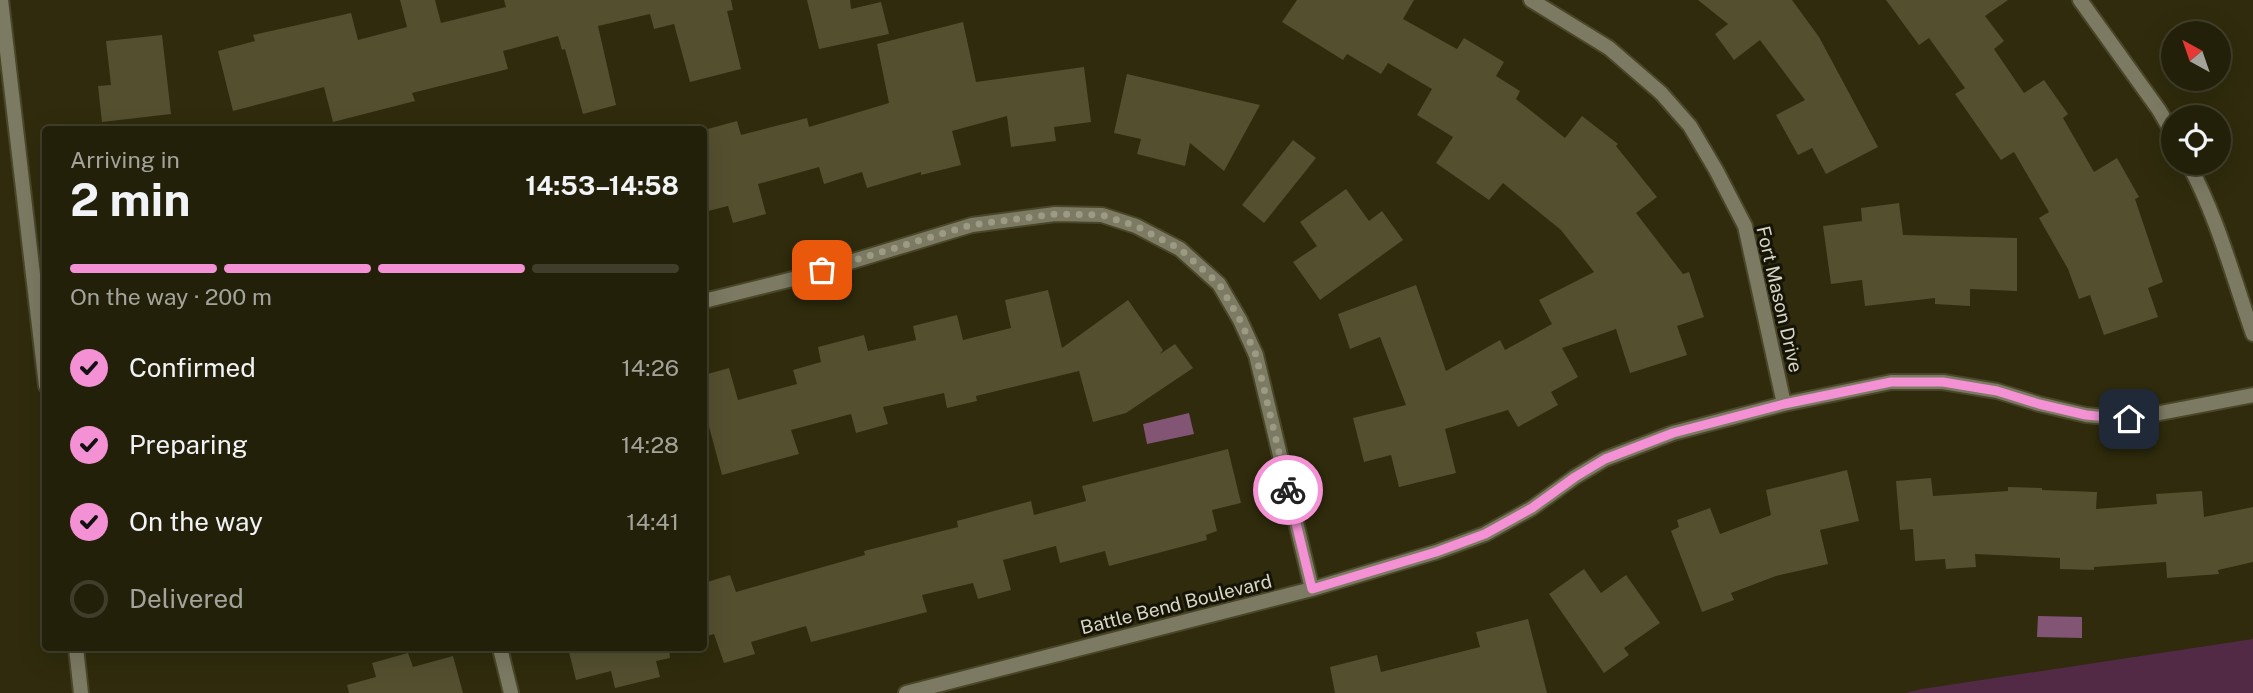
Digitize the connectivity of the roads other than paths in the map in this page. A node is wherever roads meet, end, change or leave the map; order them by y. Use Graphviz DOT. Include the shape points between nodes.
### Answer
graph roads {
  1 [pos="1,0"];
  2 [pos="1531,0"];
  3 [pos="2080,0"];
  4 [pos="2161,113"];
  5 [pos="2195,175"];
  6 [pos="707,300"];
  7 [pos="2253,334"];
  8 [pos="42,352"];
  9 [pos="2253,395"];
  10 [pos="1784,404"];
  11 [pos="1312,589"];
  12 [pos="76,651"];
  13 [pos="501,651"];
  14 [pos="81,693"];
  15 [pos="511,693"];
  16 [pos="906,693"];
  1 -- 8 [label="street"];
  2 -- 10 [label="street, Fort Mason Drive" via="1609,48 1661,93 1690,126 1745,226"];
  3 -- 4 [label="street"];
  5 -- 7 [label="street"];
  6 -- 11 [label="street" via="971,225 1055,214 1102,215 1136,226 1180,249 1219,284 1240,320 1256,355"];
  9 -- 10 [label="street, Battle Bend Boulevard" via="2129,419 2086,415 1943,382 1891,382"];
  10 -- 11 [label="street, Battle Bend Boulevard" via="1673,433 1605,459 1485,534"];
  11 -- 16 [label="street, Battle Bend Boulevard"];
  12 -- 14 [label="street"];
  13 -- 15 [label="street"];
}
